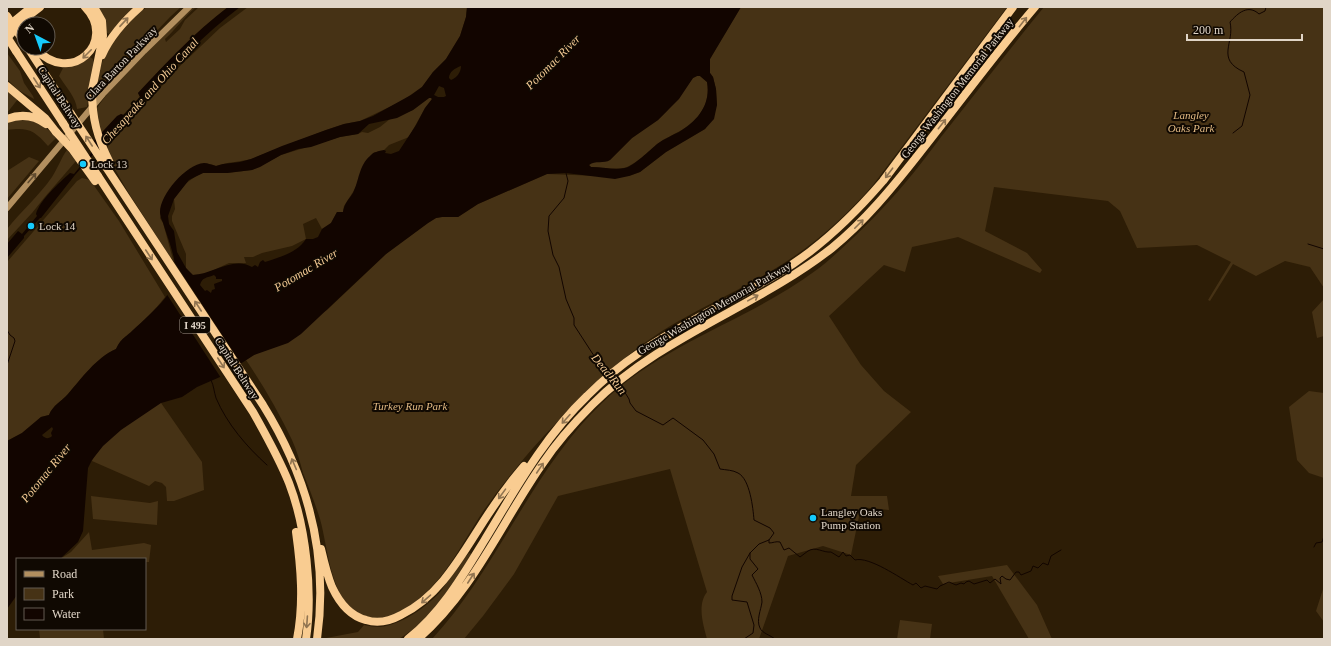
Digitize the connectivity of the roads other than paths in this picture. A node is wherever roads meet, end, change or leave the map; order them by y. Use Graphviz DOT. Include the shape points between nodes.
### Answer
graph roads {
  1 [pos="27,7"];
  2 [pos="31,7"];
  3 [pos="40,7"];
  4 [pos="85,7"];
  5 [pos="94,7"];
  6 [pos="140,7"];
  7 [pos="189,7"];
  8 [pos="1013,7"];
  9 [pos="1035,7"];
  10 [pos="7,11"];
  11 [pos="7,16"];
  12 [pos="16,23"];
  13 [pos="7,26"];
  14 [pos="16,30"];
  15 [pos="7,38"];
  16 [pos="33,56"];
  17 [pos="43,56"];
  18 [pos="97,65"];
  19 [pos="7,86"];
  20 [pos="7,119"];
  21 [pos="56,132"];
  22 [pos="108,165"];
  23 [pos="96,178"];
  24 [pos="7,208"];
  25 [pos="545,443"];
  26 [pos="279,461"];
  27 [pos="307,500"];
  28 [pos="297,639"];
  29 [pos="306,639"];
  30 [pos="317,639"];
  31 [pos="408,639"];
  32 [pos="418,639"];
  1 -- 13 [label="main road"];
  2 -- 13 [label="highway"];
  3 -- 15 [label="highway" via="23,20"];
  4 -- 17 [label="highway, one-way" via="94,18 96,33 92,47 82,59 69,64 56,63"];
  5 -- 18 [label="highway" via="103,28"];
  18 -- 6 [label="highway, one-way" via="116,32"];
  24 -- 7 [label="main road, Clara Barton Parkway, one-way" via="103,94"];
  8 -- 25 [label="highway, George Washington Memorial Parkway, one-way" via="888,174 848,220 809,253 777,274 667,335 629,360 587,396"];
  32 -- 9 [label="highway, George Washington Memorial Parkway, one-way" via="461,594 542,464 592,404 665,347 796,274 853,230 900,178"];
  10 -- 12 [label="highway"];
  11 -- 14 [label="highway, bridge"];
  15 -- 23 [label="highway, Capital Beltway, one-way, bridge"];
  22 -- 16 [label="highway, Capital Beltway, one-way, bridge"];
  18 -- 22 [label="highway, bridge" via="92,90 93,114"];
  19 -- 21 [label="highway" via="45,118"];
  20 -- 21 [label="highway" via="31,116"];
  21 -- 23 [label="highway, bridge"];
  27 -- 22 [label="highway, Capital Beltway / I 495, one-way" via="295,467 272,421"];
  23 -- 26 [label="highway, Capital Beltway / I 495, one-way" via="128,222 262,428"];
  25 -- 27 [label="highway, one-way" via="506,489 455,566 438,586 415,607 388,620 376,622 361,619 341,603 330,582"];
  25 -- 31 [label="highway" via="451,593"];
  26 -- 28 [label="highway" via="291,504 300,565 302,598"];
  26 -- 29 [label="highway, Capital Beltway / I 495, one-way" via="289,484 302,533 308,598"];
  27 -- 30 [label="highway, Capital Beltway / I 495" via="319,566"];
}
